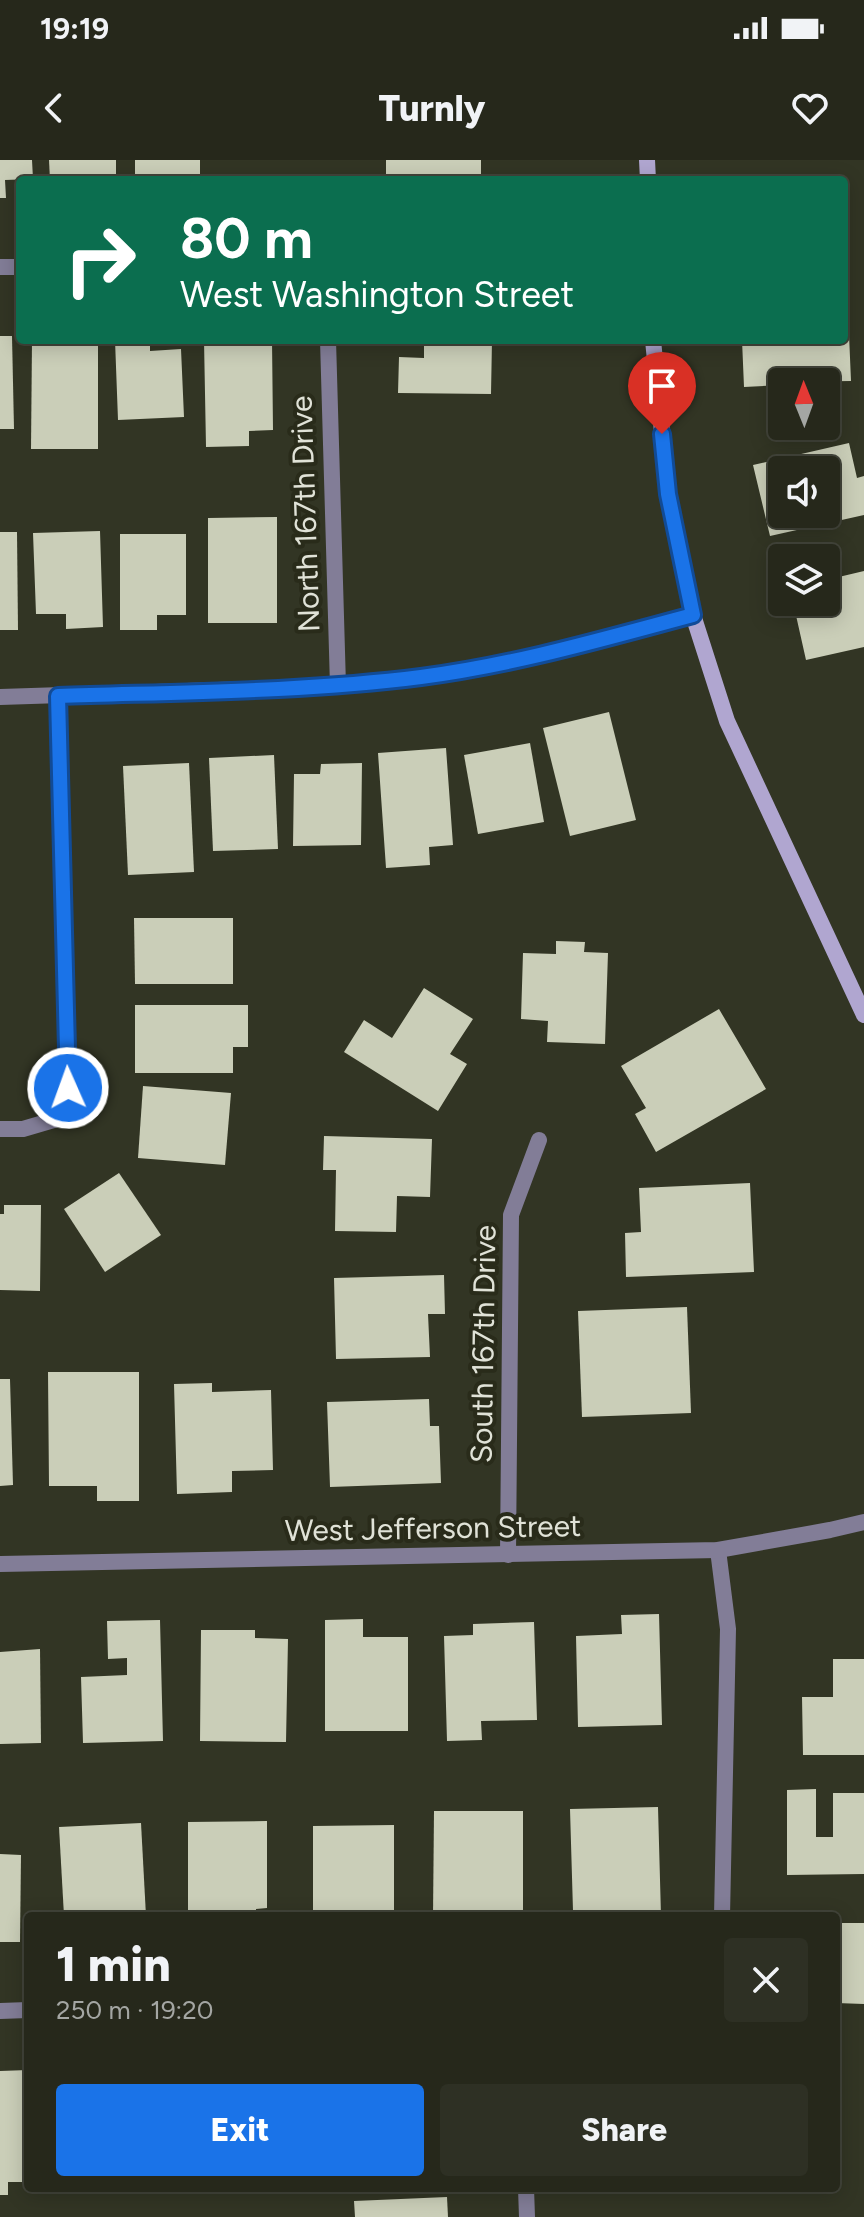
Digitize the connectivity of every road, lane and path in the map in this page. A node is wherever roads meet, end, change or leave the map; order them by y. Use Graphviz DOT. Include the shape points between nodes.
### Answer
graph roads {
  1 [pos="328,344"];
  2 [pos="653,344"];
  3 [pos="693,615"];
  4 [pos="338,686"];
  5 [pos="58,696"];
  6 [pos="0,697"];
  7 [pos="864,1015"];
  8 [pos="0,1129"];
  9 [pos="539,1140"];
  10 [pos="864,1522"];
  11 [pos="718,1550"];
  12 [pos="508,1555"];
  13 [pos="0,1564"];
  14 [pos="722,1912"];
  15 [pos="24,2010"];
  16 [pos="0,2011"];
  17 [pos="526,2192"];
  18 [pos="527,2217"];
  1 -- 4 [label="street, North 167th Drive"];
  2 -- 3 [label="street" via="668,494"];
  3 -- 4 [label="street" via="511,662"];
  3 -- 7 [label="street" via="727,721"];
  4 -- 5 [label="street"];
  5 -- 6 [label="street"];
  5 -- 8 [label="street" via="68,1088 57,1119"];
  9 -- 12 [label="street, South 167th Drive" via="511,1215"];
  10 -- 11 [label="street, West Jefferson Street"];
  11 -- 12 [label="street, West Jefferson Street"];
  11 -- 14 [label="street" via="728,1629"];
  12 -- 13 [label="street, West Jefferson Street"];
  15 -- 16 [label="street"];
  17 -- 18 [label="street"];
}
